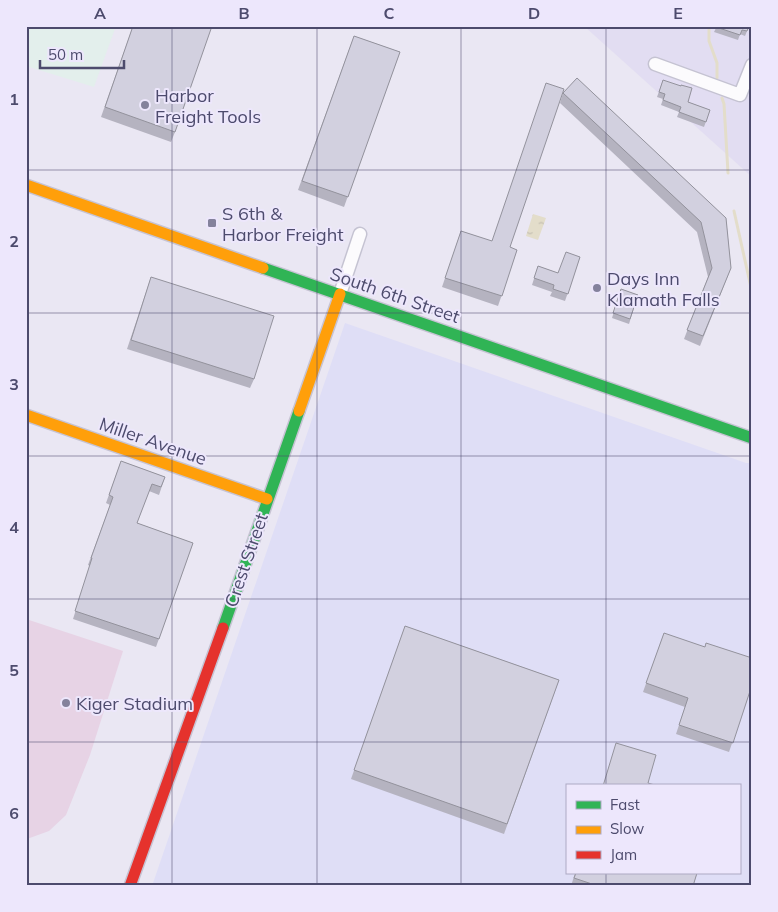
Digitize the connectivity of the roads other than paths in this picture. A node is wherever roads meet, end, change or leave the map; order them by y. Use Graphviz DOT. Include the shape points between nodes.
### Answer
graph roads {
  1 [pos="655,64"];
  2 [pos="752,65"];
  3 [pos="26,185"];
  4 [pos="360,234"];
  5 [pos="340,294"];
  6 [pos="26,415"];
  7 [pos="752,438"];
  8 [pos="267,499"];
  9 [pos="130,886"];
  1 -- 2 [label="street" via="740,95"];
  3 -- 5 [label="street, South 6th Street"];
  4 -- 5 [label="street, Crest Street"];
  5 -- 7 [label="street, South 6th Street"];
  5 -- 8 [label="street, Crest Street"];
  6 -- 8 [label="street, Miller Avenue"];
  8 -- 9 [label="street, Crest Street"];
}
